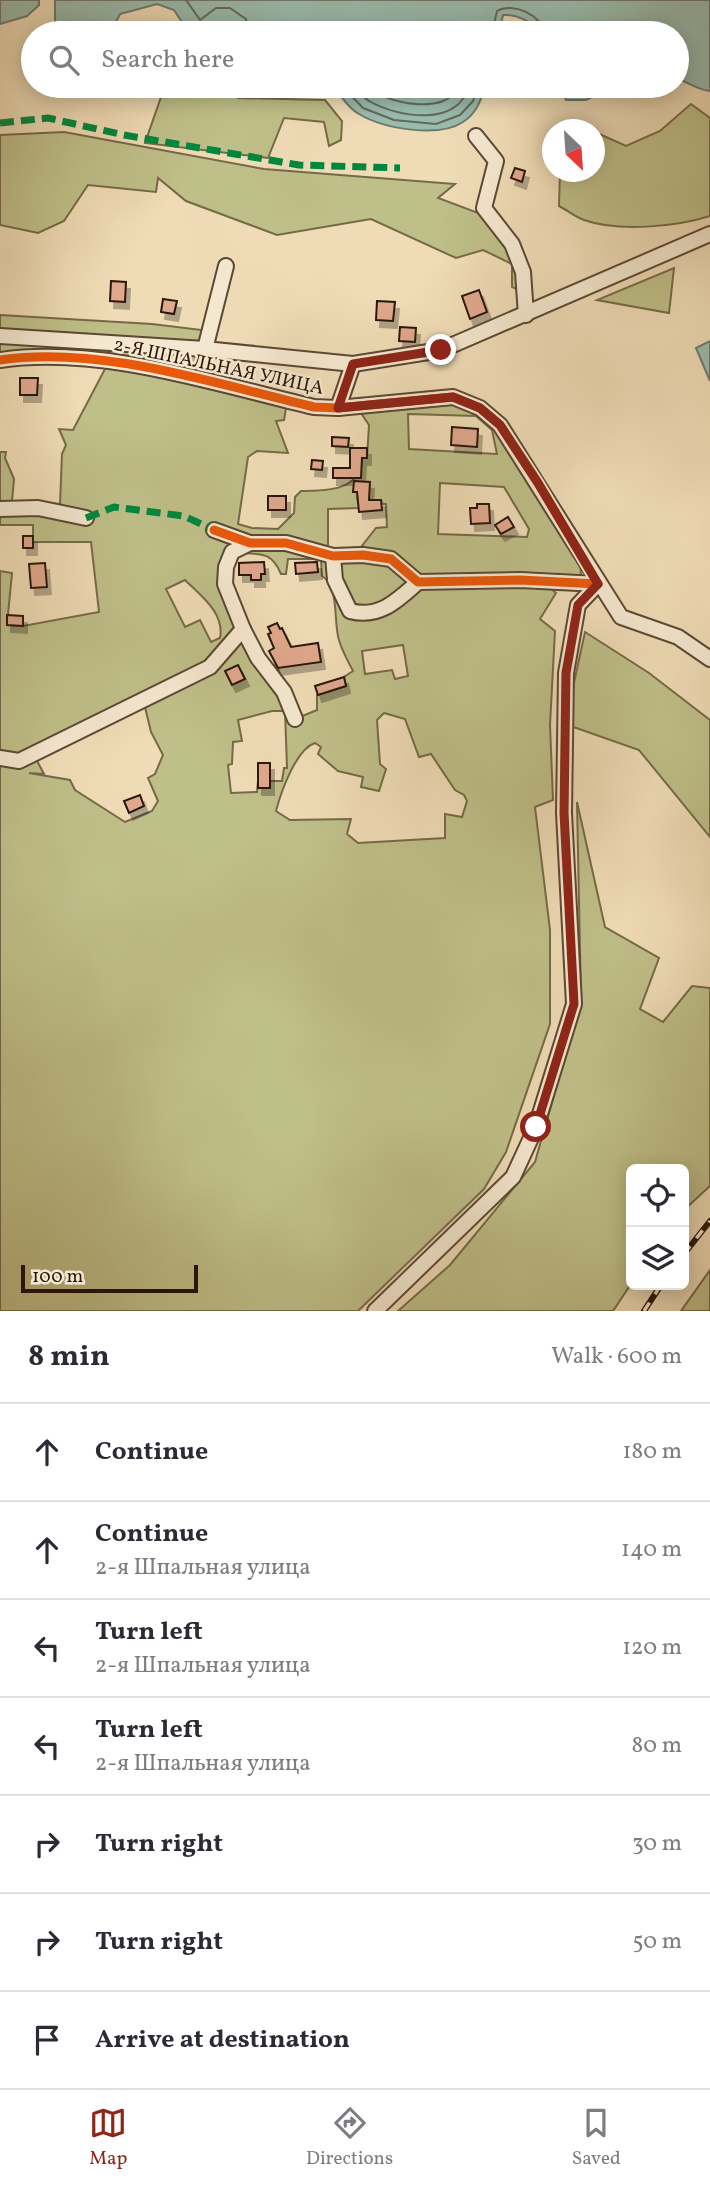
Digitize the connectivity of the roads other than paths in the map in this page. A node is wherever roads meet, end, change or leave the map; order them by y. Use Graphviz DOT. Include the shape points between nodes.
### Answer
graph roads {
  1 [pos="476,136"];
  2 [pos="710,234"];
  3 [pos="226,266"];
  4 [pos="526,315"];
  5 [pos="0,336"];
  6 [pos="205,349"];
  7 [pos="0,360"];
  8 [pos="353,364"];
  9 [pos="338,408"];
  10 [pos="0,509"];
  11 [pos="86,517"];
  12 [pos="214,530"];
  13 [pos="250,542"];
  14 [pos="333,556"];
  15 [pos="418,582"];
  16 [pos="598,584"];
  17 [pos="243,629"];
  18 [pos="710,659"];
  19 [pos="295,719"];
  20 [pos="0,758"];
  21 [pos="375,1311"];
  1 -- 4 [label="street" via="496,161 484,208 512,244 523,272"];
  2 -- 4 [label="street"];
  3 -- 6 [label="street"];
  4 -- 8 [label="street" via="441,350"];
  5 -- 6 [label="street"];
  6 -- 8 [label="street"];
  7 -- 9 [label="street, 2-Я ШПАЛЬНАЯ УЛИЦА" via="74,356 129,364 314,407"];
  8 -- 9 [label="street"];
  9 -- 16 [label="street, 2-Я ШПАЛЬНАЯ УЛИЦА" via="453,397 480,408 500,425"];
  10 -- 11 [label="street" via="38,508"];
  12 -- 13 [label="street"];
  13 -- 14 [label="street" via="286,543"];
  13 -- 17 [label="street" via="232,552 226,567 225,584"];
  14 -- 15 [label="street" via="391,559"];
  14 -- 15 [label="street" via="335,580 350,611 362,614 389,607"];
  15 -- 16 [label="street"];
  16 -- 18 [label="street, 2-Я ШПАЛЬНАЯ УЛИЦА" via="621,617 678,637"];
  16 -- 21 [label="street" via="578,605 566,673 564,813 574,1004 536,1127 513,1177"];
  17 -- 19 [label="street" via="284,692"];
  17 -- 20 [label="street" via="210,667 19,761"];
}
